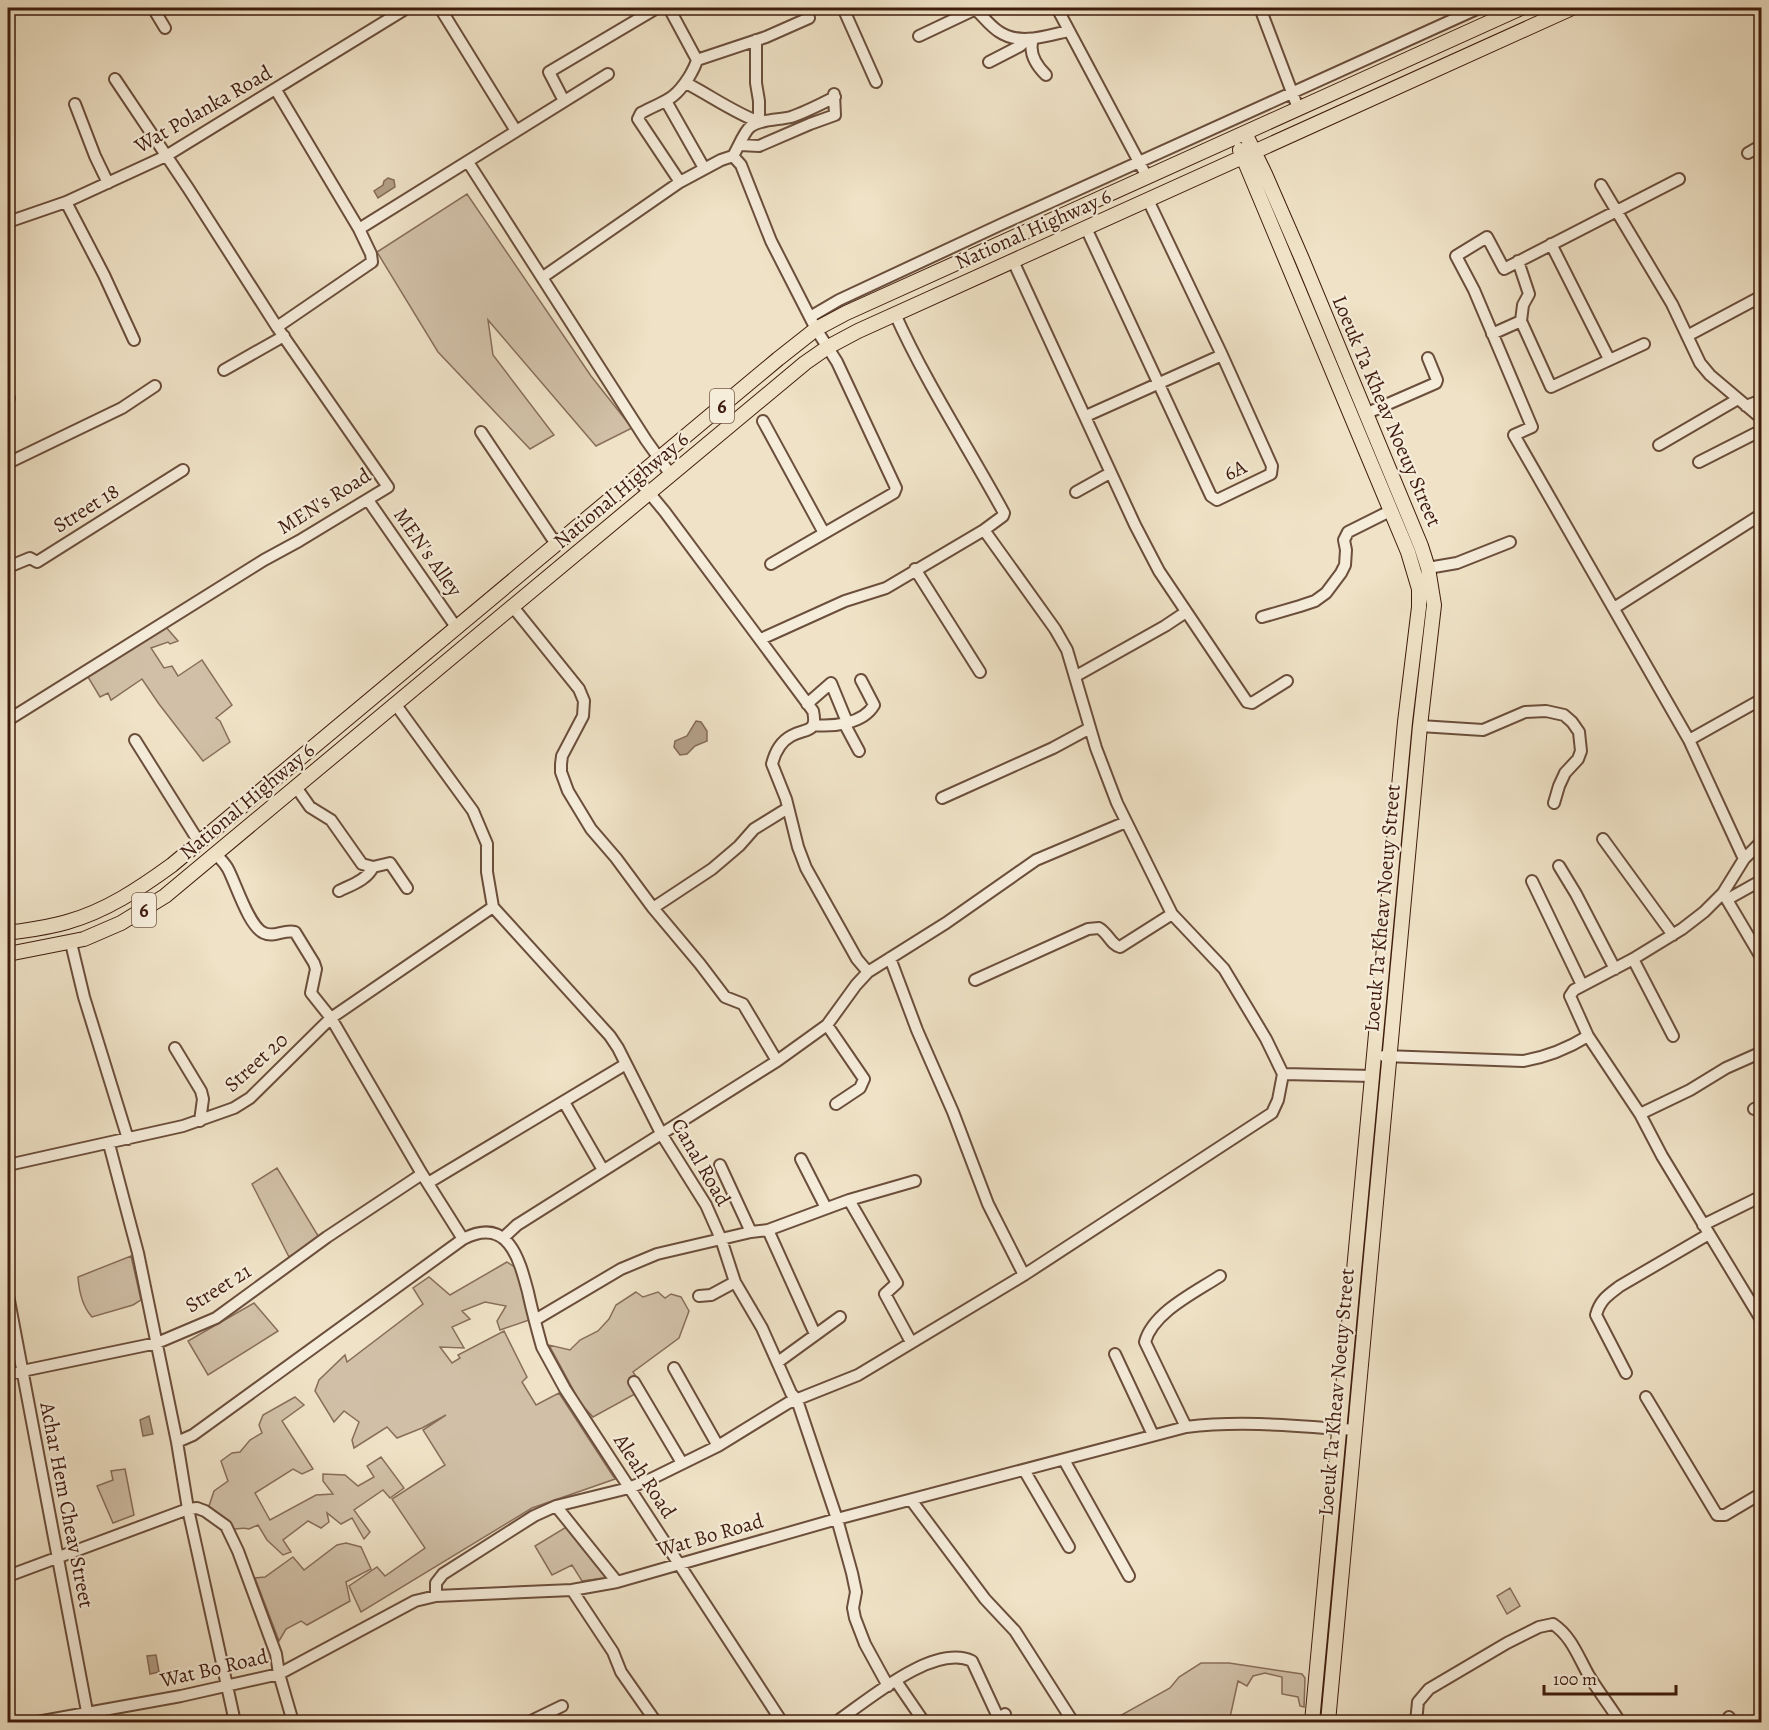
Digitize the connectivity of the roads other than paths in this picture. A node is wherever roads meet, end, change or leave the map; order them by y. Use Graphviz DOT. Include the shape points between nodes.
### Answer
graph roads {
  1 [pos="153,8"];
  2 [pos="407,8"];
  3 [pos="440,8"];
  4 [pos="657,8"];
  5 [pos="669,8"];
  6 [pos="843,8"];
  7 [pos="975,8"];
  8 [pos="1057,8"];
  9 [pos="1260,8"];
  10 [pos="1479,8"];
  11 [pos="1521,8"];
  12 [pos="1572,8"];
  13 [pos="1461,16"];
  14 [pos="809,18"];
  15 [pos="165,28"];
  16 [pos="1068,31"];
  17 [pos="1468,32"];
  18 [pos="919,36"];
  19 [pos="1030,39"];
  20 [pos="756,40"];
  21 [pos="1368,58"];
  22 [pos="697,60"];
  23 [pos="989,62"];
  24 [pos="608,74"];
  25 [pos="1375,74"];
  26 [pos="1046,75"];
  27 [pos="115,79"];
  28 [pos="876,82"];
  29 [pos="686,83"];
  30 [pos="276,90"];
  31 [pos="1292,92"];
  32 [pos="564,101"];
  33 [pos="666,101"];
  34 [pos="75,104"];
  35 [pos="1298,108"];
  36 [pos="759,122"];
  37 [pos="516,130"];
  38 [pos="1239,135"];
  39 [pos="740,145"];
  40 [pos="1761,145"];
  41 [pos="1748,153"];
  42 [pos="1248,154"];
  43 [pos="166,156"];
  44 [pos="733,156"];
  45 [pos="468,162"];
  46 [pos="1138,162"];
  47 [pos="704,168"];
  48 [pos="1147,177"];
  49 [pos="1679,179"];
  50 [pos="680,182"];
  51 [pos="108,183"];
  52 [pos="1601,185"];
  53 [pos="1148,200"];
  54 [pos="66,202"];
  55 [pos="1618,211"];
  56 [pos="8,222"];
  57 [pos="1086,228"];
  58 [pos="358,229"];
  59 [pos="1551,244"];
  60 [pos="1013,261"];
  61 [pos="1518,261"];
  62 [pos="543,277"];
  63 [pos="1761,296"];
  64 [pos="895,314"];
  65 [pos="1521,321"];
  66 [pos="813,323"];
  67 [pos="277,327"];
  68 [pos="1492,334"];
  69 [pos="284,336"];
  70 [pos="1687,336"];
  71 [pos="134,340"];
  72 [pos="1644,344"];
  73 [pos="828,347"];
  74 [pos="1222,355"];
  75 [pos="1428,357"];
  76 [pos="1609,359"];
  77 [pos="224,370"];
  78 [pos="1157,383"];
  79 [pos="156,386"];
  80 [pos="1761,400"];
  81 [pos="1742,403"];
  82 [pos="1365,414"];
  83 [pos="1086,416"];
  84 [pos="1761,419"];
  85 [pos="763,421"];
  86 [pos="1761,430"];
  87 [pos="481,432"];
  88 [pos="1659,445"];
  89 [pos="658,459"];
  90 [pos="1700,462"];
  91 [pos="8,463"];
  92 [pos="183,470"];
  93 [pos="1110,473"];
  94 [pos="671,475"];
  95 [pos="636,477"];
  96 [pos="651,492"];
  97 [pos="1076,492"];
  98 [pos="368,500"];
  99 [pos="1390,511"];
  100 [pos="1761,514"];
  101 [pos="984,530"];
  102 [pos="824,533"];
  103 [pos="1510,542"];
  104 [pos="556,544"];
  105 [pos="771,564"];
  106 [pos="8,567"];
  107 [pos="1428,568"];
  108 [pos="915,569"];
  109 [pos="513,607"];
  110 [pos="1614,609"];
  111 [pos="1186,612"];
  112 [pos="1262,617"];
  113 [pos="456,627"];
  114 [pos="761,639"];
  115 [pos="980,672"];
  116 [pos="1076,676"];
  117 [pos="861,680"];
  118 [pos="1287,681"];
  119 [pos="1761,699"];
  120 [pos="807,704"];
  121 [pos="396,705"];
  122 [pos="8,720"];
  123 [pos="846,723"];
  124 [pos="813,725"];
  125 [pos="1420,726"];
  126 [pos="1090,728"];
  127 [pos="135,740"];
  128 [pos="1689,740"];
  129 [pos="859,751"];
  130 [pos="296,787"];
  131 [pos="942,798"];
  132 [pos="1554,803"];
  133 [pos="788,808"];
  134 [pos="1126,822"];
  135 [pos="1603,839"];
  136 [pos="1761,841"];
  137 [pos="199,842"];
  138 [pos="216,854"];
  139 [pos="1744,859"];
  140 [pos="1559,866"];
  141 [pos="373,867"];
  142 [pos="1761,880"];
  143 [pos="1532,881"];
  144 [pos="407,888"];
  145 [pos="339,891"];
  146 [pos="1726,896"];
  147 [pos="493,907"];
  148 [pos="653,908"];
  149 [pos="1172,914"];
  150 [pos="8,933"];
  151 [pos="1673,935"];
  152 [pos="71,943"];
  153 [pos="8,954"];
  154 [pos="890,958"];
  155 [pos="1633,959"];
  156 [pos="1761,959"];
  157 [pos="1614,969"];
  158 [pos="868,972"];
  159 [pos="975,980"];
  160 [pos="1582,985"];
  161 [pos="331,1018"];
  162 [pos="827,1025"];
  163 [pos="1588,1036"];
  164 [pos="1673,1036"];
  165 [pos="175,1048"];
  166 [pos="1761,1052"];
  167 [pos="1375,1055"];
  168 [pos="1390,1056"];
  169 [pos="777,1061"];
  170 [pos="626,1064"];
  171 [pos="1283,1074"];
  172 [pos="1373,1076"];
  173 [pos="564,1102"];
  174 [pos="836,1104"];
  175 [pos="1640,1114"];
  176 [pos="200,1121"];
  177 [pos="662,1135"];
  178 [pos="128,1139"];
  179 [pos="109,1144"];
  180 [pos="801,1159"];
  181 [pos="8,1165"];
  182 [pos="720,1165"];
  183 [pos="603,1170"];
  184 [pos="425,1179"];
  185 [pos="915,1181"];
  186 [pos="1761,1196"];
  187 [pos="849,1200"];
  188 [pos="826,1209"];
  189 [pos="1706,1229"];
  190 [pos="768,1230"];
  191 [pos="751,1232"];
  192 [pos="503,1238"];
  193 [pos="463,1239"];
  194 [pos="721,1239"];
  195 [pos="1024,1275"];
  196 [pos="1221,1276"];
  197 [pos="735,1282"];
  198 [pos="8,1295"];
  199 [pos="699,1296"];
  200 [pos="840,1317"];
  201 [pos="535,1320"];
  202 [pos="1761,1321"];
  203 [pos="815,1334"];
  204 [pos="911,1342"];
  205 [pos="156,1343"];
  206 [pos="1115,1354"];
  207 [pos="778,1362"];
  208 [pos="674,1368"];
  209 [pos="22,1371"];
  210 [pos="1626,1373"];
  211 [pos="8,1374"];
  212 [pos="634,1382"];
  213 [pos="1646,1397"];
  214 [pos="797,1400"];
  215 [pos="1186,1427"];
  216 [pos="1339,1429"];
  217 [pos="1354,1430"];
  218 [pos="1153,1435"];
  219 [pos="177,1442"];
  220 [pos="718,1446"];
  221 [pos="1064,1460"];
  222 [pos="682,1463"];
  223 [pos="1024,1470"];
  224 [pos="629,1488"];
  225 [pos="1761,1494"];
  226 [pos="911,1500"];
  227 [pos="556,1506"];
  228 [pos="188,1509"];
  229 [pos="837,1519"];
  230 [pos="1069,1547"];
  231 [pos="58,1558"];
  232 [pos="680,1564"];
  233 [pos="8,1576"];
  234 [pos="1129,1576"];
  235 [pos="617,1582"];
  236 [pos="573,1590"];
  237 [pos="436,1596"];
  238 [pos="279,1674"];
  239 [pos="892,1684"];
  240 [pos="228,1686"];
  241 [pos="562,1706"];
  242 [pos="1005,1714"];
  243 [pos="88,1718"];
  244 [pos="37,1722"];
  245 [pos="235,1722"];
  246 [pos="293,1722"];
  247 [pos="529,1722"];
  248 [pos="656,1722"];
  249 [pos="783,1722"];
  250 [pos="836,1722"];
  251 [pos="924,1722"];
  252 [pos="1073,1722"];
  253 [pos="1312,1722"];
  254 [pos="1328,1722"];
  255 [pos="1416,1722"];
  256 [pos="1620,1722"];
  1 -- 15 [label="street"];
  2 -- 30 [label="street, Wat Polanka Road"];
  3 -- 37 [label="street"];
  4 -- 32 [label="street" via="549,72"];
  5 -- 22 [label="street"];
  6 -- 28 [label="street"];
  7 -- 18 [label="street"];
  7 -- 19 [label="street" via="1002,34"];
  8 -- 16 [label="street"];
  9 -- 31 [label="street"];
  10 -- 13 [label="street"];
  11 -- 17 [label="main road, National Highway 6 / 6"];
  12 -- 42 [label="main road, National Highway 6 / 6"];
  13 -- 17 [label="street"];
  13 -- 21 [label="street"];
  14 -- 20 [label="street"];
  16 -- 19 [label="street"];
  16 -- 46 [label="street"];
  17 -- 25 [label="main road, National Highway 6 / 6"];
  19 -- 23 [label="street"];
  19 -- 26 [label="street" via="1031,52"];
  20 -- 22 [label="street"];
  20 -- 36 [label="street"];
  21 -- 25 [label="street"];
  21 -- 31 [label="street"];
  22 -- 29 [label="street"];
  24 -- 32 [label="street"];
  25 -- 35 [label="main road, National Highway 6 / 6"];
  27 -- 43 [label="street, MEN's Road"];
  29 -- 33 [label="street"];
  29 -- 36 [label="street" via="730,110"];
  30 -- 43 [label="street, Wat Polanka Road"];
  30 -- 58 [label="street"];
  31 -- 35 [label="street"];
  31 -- 46 [label="street"];
  32 -- 37 [label="street"];
  33 -- 47 [label="street"];
  33 -- 50 [label="street" via="640,113 638,119"];
  34 -- 51 [label="street"];
  35 -- 38 [label="main road, National Highway 6 / 6"];
  36 -- 39 [label="street" via="749,128"];
  36 -- 39 [label="street" via="790,117 834,94 836,115 759,146"];
  37 -- 45 [label="street"];
  38 -- 42 [label="main road, Loeuk Ta Kheav Noeuy Street"];
  38 -- 48 [label="main road, National Highway 6 / 6"];
  39 -- 44 [label="street"];
  40 -- 41 [label="street"];
  42 -- 53 [label="main road, National Highway 6 / 6"];
  42 -- 82 [label="main road, Loeuk Ta Kheav Noeuy Street" via="1265,174"];
  42 -- 99 [label="main road, Loeuk Ta Kheav Noeuy Street"];
  43 -- 51 [label="street, Wat Polanka Road"];
  43 -- 67 [label="street, MEN's Road"];
  44 -- 47 [label="street"];
  44 -- 66 [label="street" via="741,165 771,241"];
  45 -- 58 [label="street"];
  45 -- 62 [label="street"];
  46 -- 48 [label="street"];
  46 -- 66 [label="street" via="839,300"];
  47 -- 50 [label="street"];
  48 -- 66 [label="main road, National Highway 6 / 6" via="846,313"];
  49 -- 55 [label="street"];
  50 -- 62 [label="street"];
  51 -- 54 [label="street, Wat Polanka Road"];
  52 -- 55 [label="street"];
  53 -- 57 [label="main road, National Highway 6 / 6"];
  53 -- 74 [label="street, 6A"];
  54 -- 56 [label="street, Wat Polanka Road"];
  54 -- 71 [label="street"];
  55 -- 59 [label="street"];
  55 -- 70 [label="street"];
  57 -- 60 [label="main road, National Highway 6 / 6"];
  57 -- 78 [label="street, 6A"];
  58 -- 67 [label="street" via="372,264"];
  59 -- 61 [label="street"];
  59 -- 76 [label="street"];
  60 -- 64 [label="main road, National Highway 6 / 6"];
  60 -- 83 [label="street"];
  61 -- 65 [label="street" via="1528,294"];
  61 -- 68 [label="street" via="1504,269 1487,237 1456,256"];
  62 -- 89 [label="street"];
  63 -- 70 [label="street"];
  64 -- 73 [label="main road, National Highway 6 / 6"];
  64 -- 101 [label="street" via="912,354 1004,513"];
  65 -- 68 [label="street"];
  65 -- 76 [label="street" via="1551,387"];
  66 -- 73 [label="street"];
  66 -- 89 [label="main road, National Highway 6 / 6"];
  67 -- 69 [label="street, MEN's Road"];
  68 -- 110 [label="street" via="1532,427 1514,435"];
  69 -- 77 [label="street"];
  69 -- 98 [label="street, MEN's Road" via="388,487"];
  70 -- 81 [label="street" via="1700,363"];
  72 -- 76 [label="street"];
  73 -- 94 [label="main road, National Highway 6 / 6"];
  73 -- 102 [label="street" via="896,488 894,493"];
  74 -- 78 [label="street"];
  74 -- 78 [label="street, 6A" via="1272,470 1271,474 1217,500 1210,495"];
  75 -- 82 [label="street" via="1436,383"];
  78 -- 83 [label="street"];
  79 -- 91 [label="street" via="122,408"];
  80 -- 81 [label="street"];
  81 -- 84 [label="street"];
  81 -- 88 [label="street"];
  82 -- 107 [label="main road, Loeuk Ta Kheav Noeuy Street"];
  83 -- 93 [label="street"];
  85 -- 102 [label="street"];
  86 -- 90 [label="street"];
  87 -- 104 [label="street"];
  89 -- 94 [label="street"];
  89 -- 95 [label="main road, National Highway 6 / 6"];
  92 -- 106 [label="street, Street 18" via="37,562 30,558"];
  93 -- 97 [label="street"];
  93 -- 111 [label="street" via="1159,571"];
  94 -- 96 [label="main road, National Highway 6 / 6"];
  95 -- 96 [label="street"];
  95 -- 104 [label="main road, National Highway 6 / 6"];
  96 -- 109 [label="main road, National Highway 6 / 6"];
  96 -- 114 [label="street"];
  98 -- 113 [label="street, MEN's Alley"];
  98 -- 122 [label="street, MEN's Road" via="264,560"];
  99 -- 112 [label="street" via="1348,532 1344,540 1345,565 1326,593 1315,601"];
  99 -- 167 [label="main road, Loeuk Ta Kheav Noeuy Street" via="1413,569 1419,607"];
  100 -- 110 [label="street"];
  101 -- 108 [label="street"];
  101 -- 116 [label="street" via="1055,629"];
  102 -- 105 [label="street"];
  103 -- 107 [label="street" via="1457,563"];
  104 -- 113 [label="main road, National Highway 6 / 6"];
  107 -- 125 [label="main road, Loeuk Ta Kheav Noeuy Street" via="1434,605"];
  108 -- 114 [label="street" via="886,588 845,600"];
  108 -- 115 [label="street"];
  109 -- 121 [label="main road, National Highway 6 / 6"];
  109 -- 148 [label="street" via="579,689 584,701 583,716 562,756 561,772 568,791 591,829"];
  110 -- 128 [label="street"];
  111 -- 116 [label="street"];
  111 -- 118 [label="street" via="1248,702"];
  113 -- 137 [label="main road, National Highway 6 / 6"];
  114 -- 120 [label="street"];
  116 -- 126 [label="street"];
  117 -- 123 [label="street" via="874,705 870,712"];
  119 -- 128 [label="street"];
  120 -- 123 [label="street" via="831,683"];
  120 -- 124 [label="street" via="813,711"];
  121 -- 130 [label="main road, National Highway 6 / 6"];
  121 -- 147 [label="street" via="473,811 487,844"];
  123 -- 124 [label="street"];
  123 -- 129 [label="street"];
  124 -- 133 [label="street" via="779,746 772,764"];
  125 -- 132 [label="street" via="1483,730 1526,712 1564,715 1579,732 1581,751 1565,773"];
  125 -- 168 [label="main road, Loeuk Ta Kheav Noeuy Street"];
  126 -- 131 [label="street"];
  126 -- 134 [label="street"];
  127 -- 137 [label="street"];
  128 -- 139 [label="street"];
  130 -- 138 [label="main road, National Highway 6 / 6"];
  130 -- 141 [label="street" via="310,807 331,820 362,864"];
  133 -- 148 [label="street" via="753,829 712,869"];
  133 -- 158 [label="street" via="806,868"];
  134 -- 149 [label="street"];
  134 -- 154 [label="street" via="1036,860"];
  135 -- 151 [label="street"];
  136 -- 139 [label="street"];
  137 -- 150 [label="main road, National Highway 6 / 6" via="112,904 67,922"];
  138 -- 152 [label="main road, National Highway 6 / 6" via="144,910 103,932"];
  138 -- 161 [label="street" via="261,933 295,932 316,969 312,993"];
  139 -- 146 [label="street"];
  140 -- 157 [label="street"];
  141 -- 144 [label="street" via="390,863"];
  141 -- 145 [label="street" via="361,880"];
  142 -- 146 [label="street"];
  143 -- 160 [label="street"];
  146 -- 151 [label="street"];
  146 -- 156 [label="street"];
  147 -- 161 [label="street, Street 20"];
  147 -- 170 [label="street, Canal Road" via="610,1036"];
  148 -- 169 [label="street" via="724,997 743,1004"];
  149 -- 159 [label="street" via="1120,947 1099,928 1088,929"];
  149 -- 171 [label="street" via="1224,969"];
  151 -- 155 [label="street"];
  152 -- 153 [label="main road, National Highway 6 / 6"];
  152 -- 178 [label="street"];
  154 -- 158 [label="street"];
  154 -- 195 [label="street" via="988,1204"];
  155 -- 157 [label="street"];
  155 -- 164 [label="street"];
  157 -- 160 [label="street"];
  158 -- 162 [label="street"];
  160 -- 163 [label="street" via="1570,996"];
  161 -- 176 [label="street, Street 20" via="250,1098"];
  161 -- 184 [label="street"];
  162 -- 169 [label="street"];
  162 -- 174 [label="street" via="864,1079 860,1088"];
  163 -- 168 [label="street" via="1569,1048 1523,1061"];
  163 -- 175 [label="street"];
  165 -- 176 [label="street" via="201,1091"];
  166 -- 175 [label="street"];
  167 -- 168 [label="street"];
  167 -- 172 [label="main road, Loeuk Ta Kheav Noeuy Street"];
  168 -- 217 [label="main road, Loeuk Ta Kheav Noeuy Street"];
  169 -- 177 [label="street"];
  170 -- 173 [label="street, Street 21"];
  170 -- 177 [label="street, Canal Road"];
  171 -- 172 [label="street"];
  171 -- 195 [label="street" via="1272,1113"];
  172 -- 216 [label="main road, Loeuk Ta Kheav Noeuy Street"];
  173 -- 183 [label="street"];
  173 -- 184 [label="street, Street 21"];
  175 -- 189 [label="street"];
  176 -- 178 [label="street, Street 20"];
  177 -- 183 [label="street"];
  177 -- 194 [label="street, Canal Road" via="706,1205"];
  178 -- 179 [label="street, Street 20"];
  179 -- 181 [label="street, Street 20"];
  179 -- 205 [label="street" via="138,1253"];
  180 -- 188 [label="street"];
  182 -- 191 [label="street"];
  183 -- 192 [label="street"];
  184 -- 193 [label="street"];
  184 -- 205 [label="street, Street 21" via="327,1237 216,1318"];
  185 -- 187 [label="street"];
  186 -- 189 [label="street"];
  187 -- 188 [label="street"];
  187 -- 204 [label="street" via="897,1283 885,1294"];
  188 -- 190 [label="street"];
  189 -- 202 [label="street"];
  189 -- 210 [label="street" via="1599,1304 1596,1315"];
  190 -- 191 [label="street"];
  190 -- 203 [label="street"];
  191 -- 194 [label="street"];
  192 -- 193 [label="street" via="482,1232"];
  192 -- 201 [label="street, Aleah Road" via="517,1254"];
  193 -- 219 [label="street" via="193,1435"];
  194 -- 197 [label="street, Canal Road"];
  194 -- 201 [label="street" via="657,1254 630,1265"];
  195 -- 204 [label="street"];
  196 -- 215 [label="street" via="1166,1312 1152,1325 1145,1342"];
  197 -- 199 [label="street" via="711,1295"];
  197 -- 207 [label="street, Canal Road"];
  198 -- 209 [label="street, Achar Hem Cheav Street"];
  200 -- 203 [label="street"];
  201 -- 224 [label="street, Aleah Road" via="547,1359"];
  203 -- 207 [label="street"];
  204 -- 214 [label="street" via="858,1375"];
  205 -- 209 [label="street, Street 21"];
  205 -- 219 [label="street"];
  206 -- 218 [label="street"];
  207 -- 214 [label="street, Canal Road"];
  208 -- 220 [label="street"];
  209 -- 211 [label="street, Street 21"];
  209 -- 231 [label="street, Achar Hem Cheav Street"];
  212 -- 222 [label="street"];
  213 -- 225 [label="street" via="1717,1515 1725,1515"];
  214 -- 220 [label="street"];
  214 -- 229 [label="street, Canal Road"];
  215 -- 216 [label="street, Wat Bo Road" via="1244,1423"];
  215 -- 218 [label="street, Wat Bo Road"];
  216 -- 217 [label="street, Wat Bo Road"];
  216 -- 253 [label="main road, Loeuk Ta Kheav Noeuy Street"];
  217 -- 254 [label="main road, Loeuk Ta Kheav Noeuy Street"];
  218 -- 221 [label="street, Wat Bo Road"];
  219 -- 228 [label="street"];
  220 -- 222 [label="street"];
  221 -- 223 [label="street, Wat Bo Road"];
  221 -- 234 [label="street"];
  222 -- 224 [label="street"];
  223 -- 226 [label="street, Wat Bo Road"];
  223 -- 230 [label="street"];
  224 -- 227 [label="street"];
  224 -- 232 [label="street, Aleah Road"];
  226 -- 229 [label="street, Wat Bo Road"];
  226 -- 252 [label="street" via="986,1599 1015,1630"];
  227 -- 235 [label="street"];
  227 -- 237 [label="street" via="443,1574 436,1583"];
  228 -- 231 [label="street"];
  228 -- 238 [label="street" via="205,1511 226,1526 276,1654"];
  228 -- 240 [label="street"];
  229 -- 232 [label="street, Wat Bo Road"];
  229 -- 239 [label="street, Canal Road" via="855,1582 854,1613 865,1644"];
  231 -- 233 [label="street"];
  231 -- 243 [label="street, Achar Hem Cheav Street"];
  232 -- 235 [label="street, Wat Bo Road"];
  232 -- 249 [label="street, Aleah Road"];
  235 -- 236 [label="street, Wat Bo Road"];
  236 -- 237 [label="street, Wat Bo Road"];
  236 -- 248 [label="street" via="613,1652 621,1672"];
  237 -- 238 [label="street, Wat Bo Road" via="415,1601"];
  238 -- 240 [label="street, Wat Bo Road"];
  238 -- 246 [label="street"];
  239 -- 242 [label="street" via="934,1661 966,1658 972,1661 997,1715"];
  239 -- 250 [label="street"];
  239 -- 251 [label="street, Canal Road"];
  240 -- 243 [label="street, Wat Bo Road"];
  240 -- 245 [label="street"];
  241 -- 247 [label="street"];
  243 -- 244 [label="street, Wat Bo Road"];
  255 -- 256 [label="street" via="1418,1702 1429,1689 1508,1643 1553,1624 1569,1638"];
}
